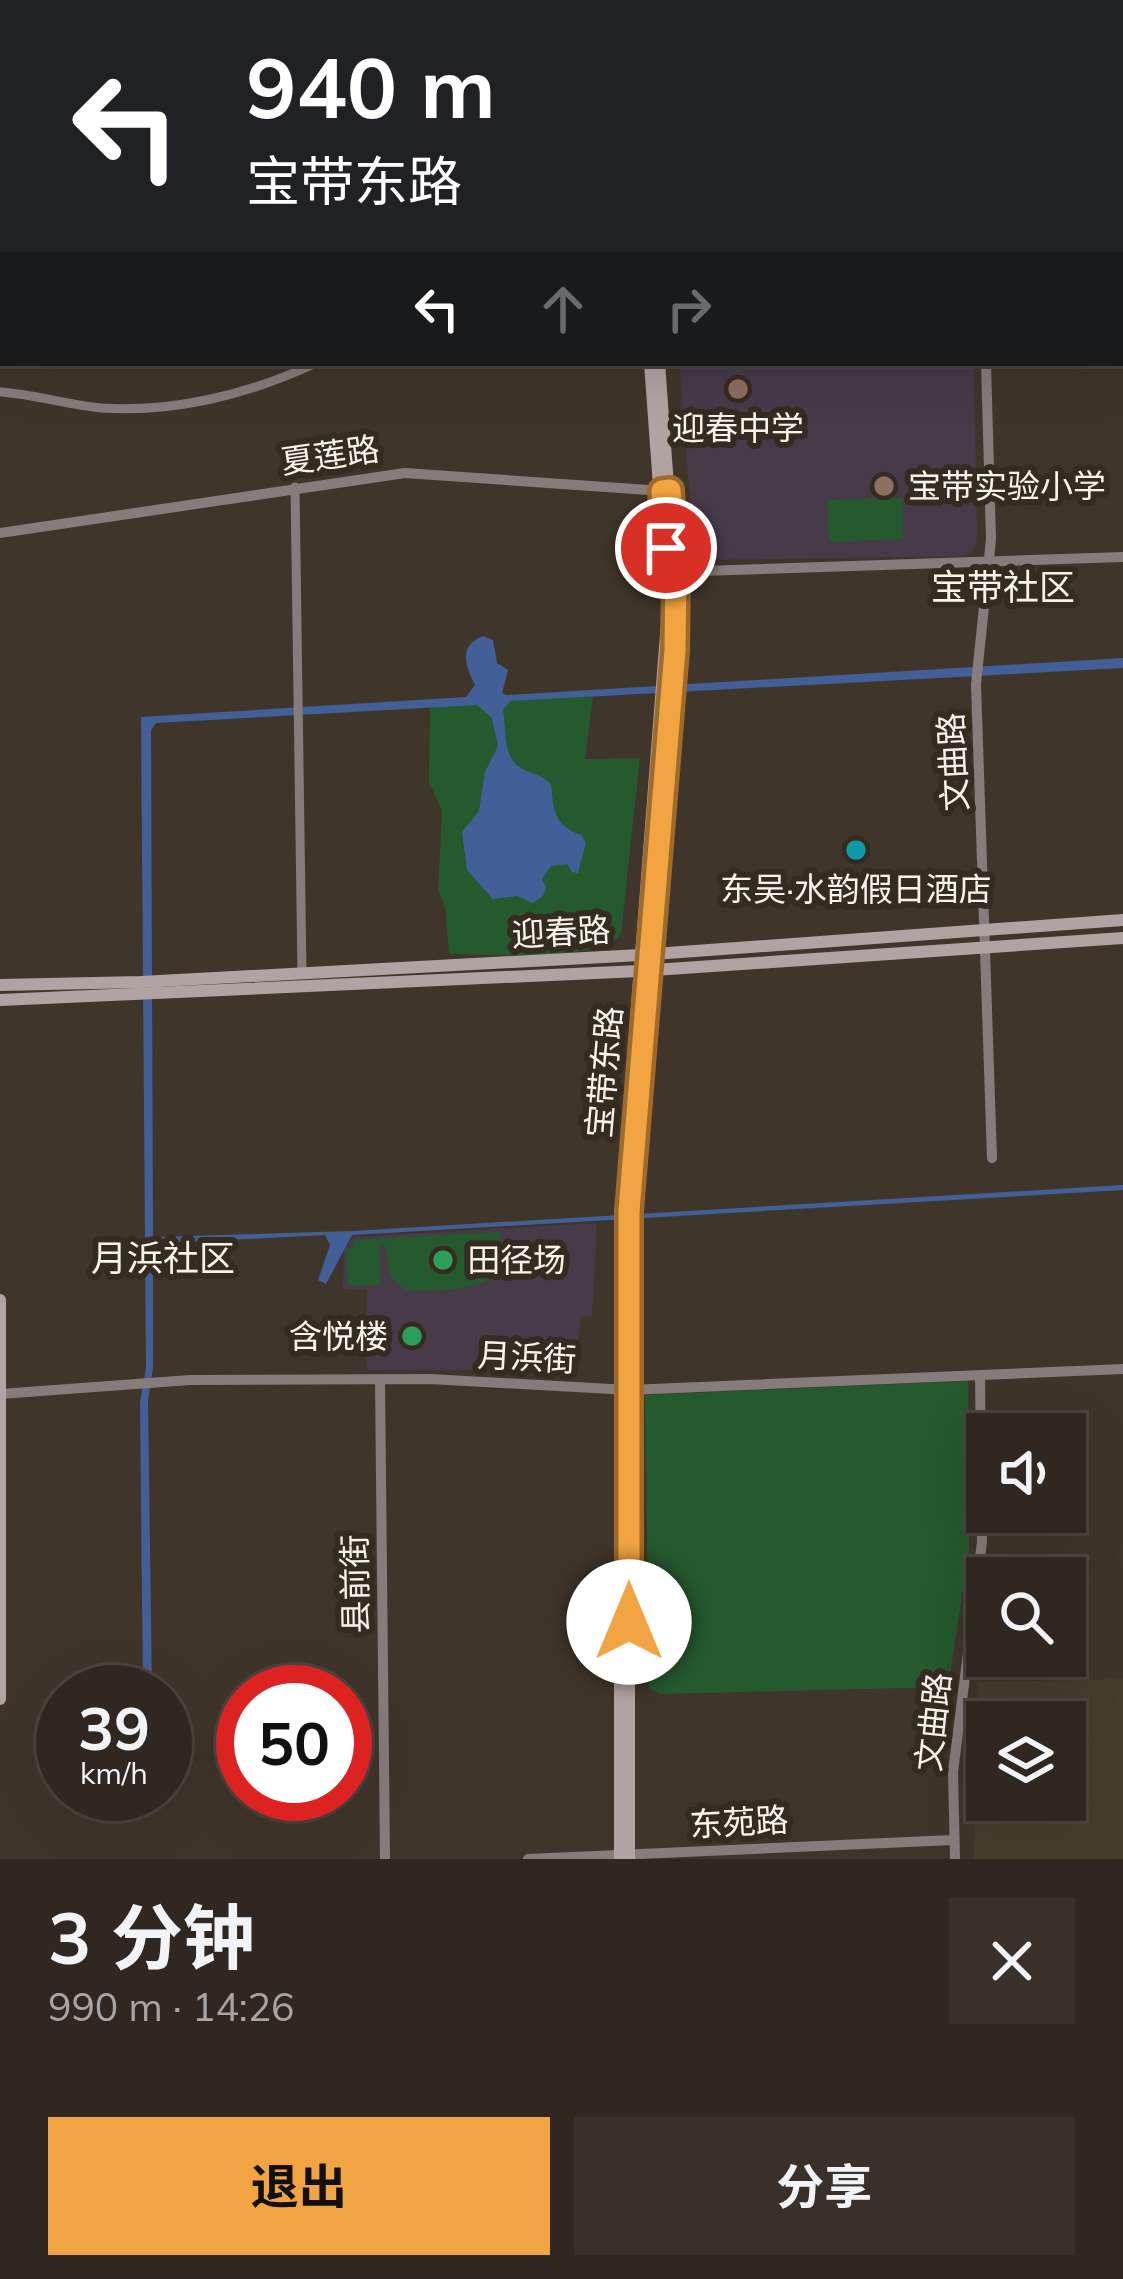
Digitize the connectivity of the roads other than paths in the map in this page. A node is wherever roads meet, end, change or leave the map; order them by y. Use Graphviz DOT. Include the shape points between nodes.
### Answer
graph roads {
  1 [pos="309,366"];
  2 [pos="655,366"];
  3 [pos="986,366"];
  4 [pos="0,392"];
  5 [pos="295,487"];
  6 [pos="666,491"];
  7 [pos="0,533"];
  8 [pos="1123,557"];
  9 [pos="989,562"];
  10 [pos="672,572"];
  11 [pos="1123,920"];
  12 [pos="987,932"];
  13 [pos="1123,938"];
  14 [pos="988,948"];
  15 [pos="645,955"];
  16 [pos="644,970"];
  17 [pos="302,974"];
  18 [pos="0,986"];
  19 [pos="145,988"];
  20 [pos="0,1000"];
  21 [pos="992,1158"];
  22 [pos="0,1300"];
  23 [pos="1123,1369"];
  24 [pos="980,1376"];
  25 [pos="380,1380"];
  26 [pos="625,1390"];
  27 [pos="0,1394"];
  28 [pos="0,1699"];
  29 [pos="953,1840"];
  30 [pos="625,1857"];
  31 [pos="385,1859"];
  32 [pos="528,1859"];
  33 [pos="955,1859"];
  1 -- 4 [label="street" via="266,385 149,408"];
  2 -- 6 [label="main road, 宝带东路"];
  3 -- 9 [label="street, 文曲路"];
  5 -- 6 [label="street, 夏莲路" via="422,473"];
  5 -- 7 [label="street, 夏莲路"];
  5 -- 17 [label="street"];
  6 -- 10 [label="main road, 宝带东路"];
  8 -- 9 [label="street"];
  9 -- 10 [label="street"];
  9 -- 12 [label="street, 文曲路" via="976,680"];
  10 -- 15 [label="main road, 宝带东路"];
  11 -- 12 [label="main road, 迎春路"];
  12 -- 14 [label="street, 文曲路"];
  12 -- 15 [label="main road, 迎春路"];
  13 -- 14 [label="main road, 迎春路"];
  14 -- 16 [label="main road, 迎春路"];
  14 -- 21 [label="street, 文曲路"];
  15 -- 16 [label="main road, 宝带东路"];
  15 -- 17 [label="main road, 迎春路"];
  16 -- 19 [label="main road, 迎春路"];
  16 -- 26 [label="main road, 宝带东路" via="625,1218"];
  17 -- 19 [label="main road, 迎春路"];
  18 -- 19 [label="main road, 迎春路"];
  19 -- 20 [label="main road, 迎春路"];
  22 -- 27 [label="main road"];
  23 -- 24 [label="street, 月浜街"];
  24 -- 26 [label="street, 月浜街"];
  24 -- 29 [label="street, 文曲路" via="982,1542 953,1772"];
  25 -- 26 [label="street, 月浜街"];
  25 -- 27 [label="street, 月浜街"];
  25 -- 31 [label="street, 县前街"];
  26 -- 30 [label="main road, 宝带东路"];
  27 -- 28 [label="main road"];
  29 -- 30 [label="street, 东苑路"];
  29 -- 33 [label="street, 文曲路"];
  30 -- 32 [label="street, 东苑路"];
}
